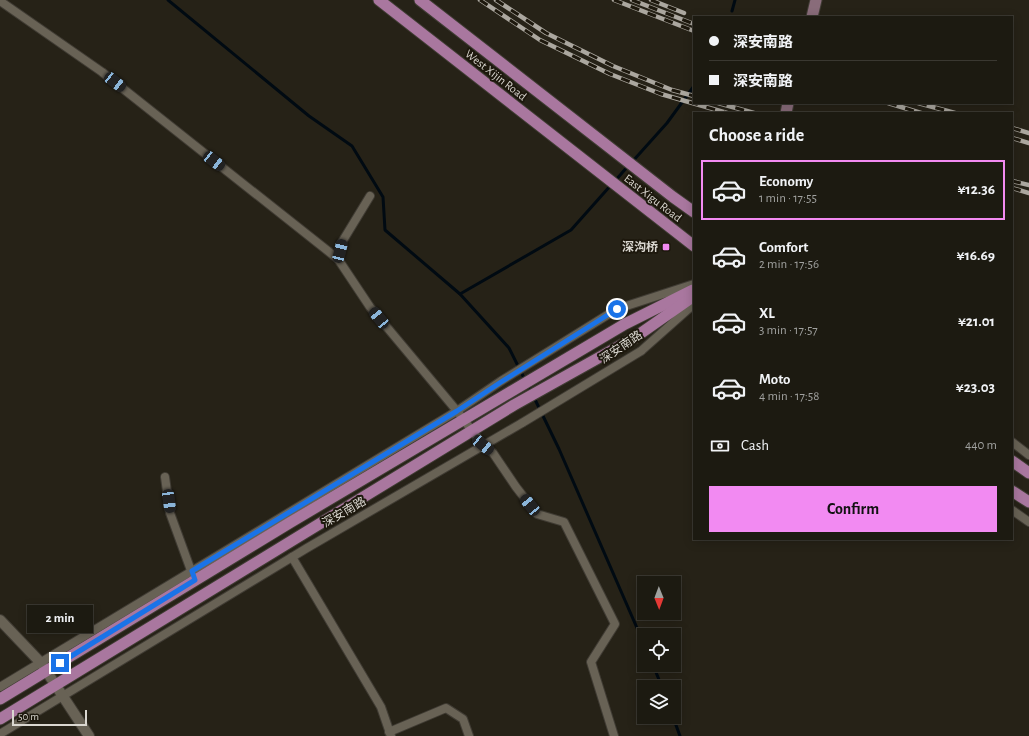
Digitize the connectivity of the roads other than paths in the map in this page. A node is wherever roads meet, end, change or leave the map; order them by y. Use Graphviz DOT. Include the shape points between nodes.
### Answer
graph roads {
  1 [pos="379,0"];
  2 [pos="420,0"];
  3 [pos="816,0"];
  4 [pos="0,1"];
  5 [pos="812,16"];
  6 [pos="613,150"];
  7 [pos="596,170"];
  8 [pos="370,196"];
  9 [pos="693,211"];
  10 [pos="693,245"];
  11 [pos="338,259"];
  12 [pos="693,284"];
  13 [pos="693,290"];
  14 [pos="693,297"];
  15 [pos="693,305"];
  16 [pos="460,416"];
  17 [pos="472,431"];
  18 [pos="1013,443"];
  19 [pos="483,445"];
  20 [pos="1029,455"];
  21 [pos="1013,462"];
  22 [pos="1029,473"];
  23 [pos="165,478"];
  24 [pos="1013,493"];
  25 [pos="1029,502"];
  26 [pos="1013,511"];
  27 [pos="1029,522"];
  28 [pos="292,557"];
  29 [pos="193,576"];
  30 [pos="0,620"];
  31 [pos="44,667"];
  32 [pos="55,685"];
  33 [pos="0,687"];
  34 [pos="63,696"];
  35 [pos="0,699"];
  36 [pos="0,718"];
  37 [pos="0,734"];
  38 [pos="390,734"];
  39 [pos="89,736"];
  40 [pos="468,736"];
  41 [pos="614,736"];
  1 -- 7 [label="main road, West Xijin Road"];
  2 -- 6 [label="main road, West Xijin Road"];
  3 -- 5 [label="main road"];
  4 -- 11 [label="street" via="102,72"];
  6 -- 9 [label="main road, East Xigu Road"];
  7 -- 10 [label="main road, East Xigu Road"];
  8 -- 11 [label="street" via="342,242"];
  11 -- 16 [label="street" via="370,307"];
  12 -- 16 [label="street, 深安南路" via="617,309 501,382"];
  13 -- 16 [label="main road, 深安南路" via="625,324 508,394"];
  14 -- 17 [label="main road, 深安南路" via="634,338"];
  15 -- 19 [label="street, 深安南路, bridge" via="641,351"];
  16 -- 17 [label="street"];
  16 -- 29 [label="main road, 深安南路"];
  17 -- 19 [label="street"];
  17 -- 32 [label="main road, 深安南路"];
  18 -- 20 [label="street"];
  19 -- 28 [label="street, 深安南路"];
  19 -- 41 [label="street" via="493,453 538,514 564,522 615,624 591,662"];
  21 -- 22 [label="main road"];
  23 -- 29 [label="street" via="170,513"];
  24 -- 25 [label="main road"];
  26 -- 27 [label="street"];
  28 -- 34 [label="street, 深安南路"];
  28 -- 38 [label="street" via="381,707"];
  29 -- 31 [label="main road, 深安南路"];
  30 -- 31 [label="street"];
  31 -- 32 [label="street"];
  31 -- 33 [label="street, 深安南路"];
  31 -- 35 [label="main road, 深安南路"];
  32 -- 34 [label="street"];
  32 -- 36 [label="main road, 深安南路"];
  34 -- 37 [label="street, 深安南路"];
  34 -- 39 [label="street"];
  38 -- 40 [label="street" via="446,708 463,719"];
}
